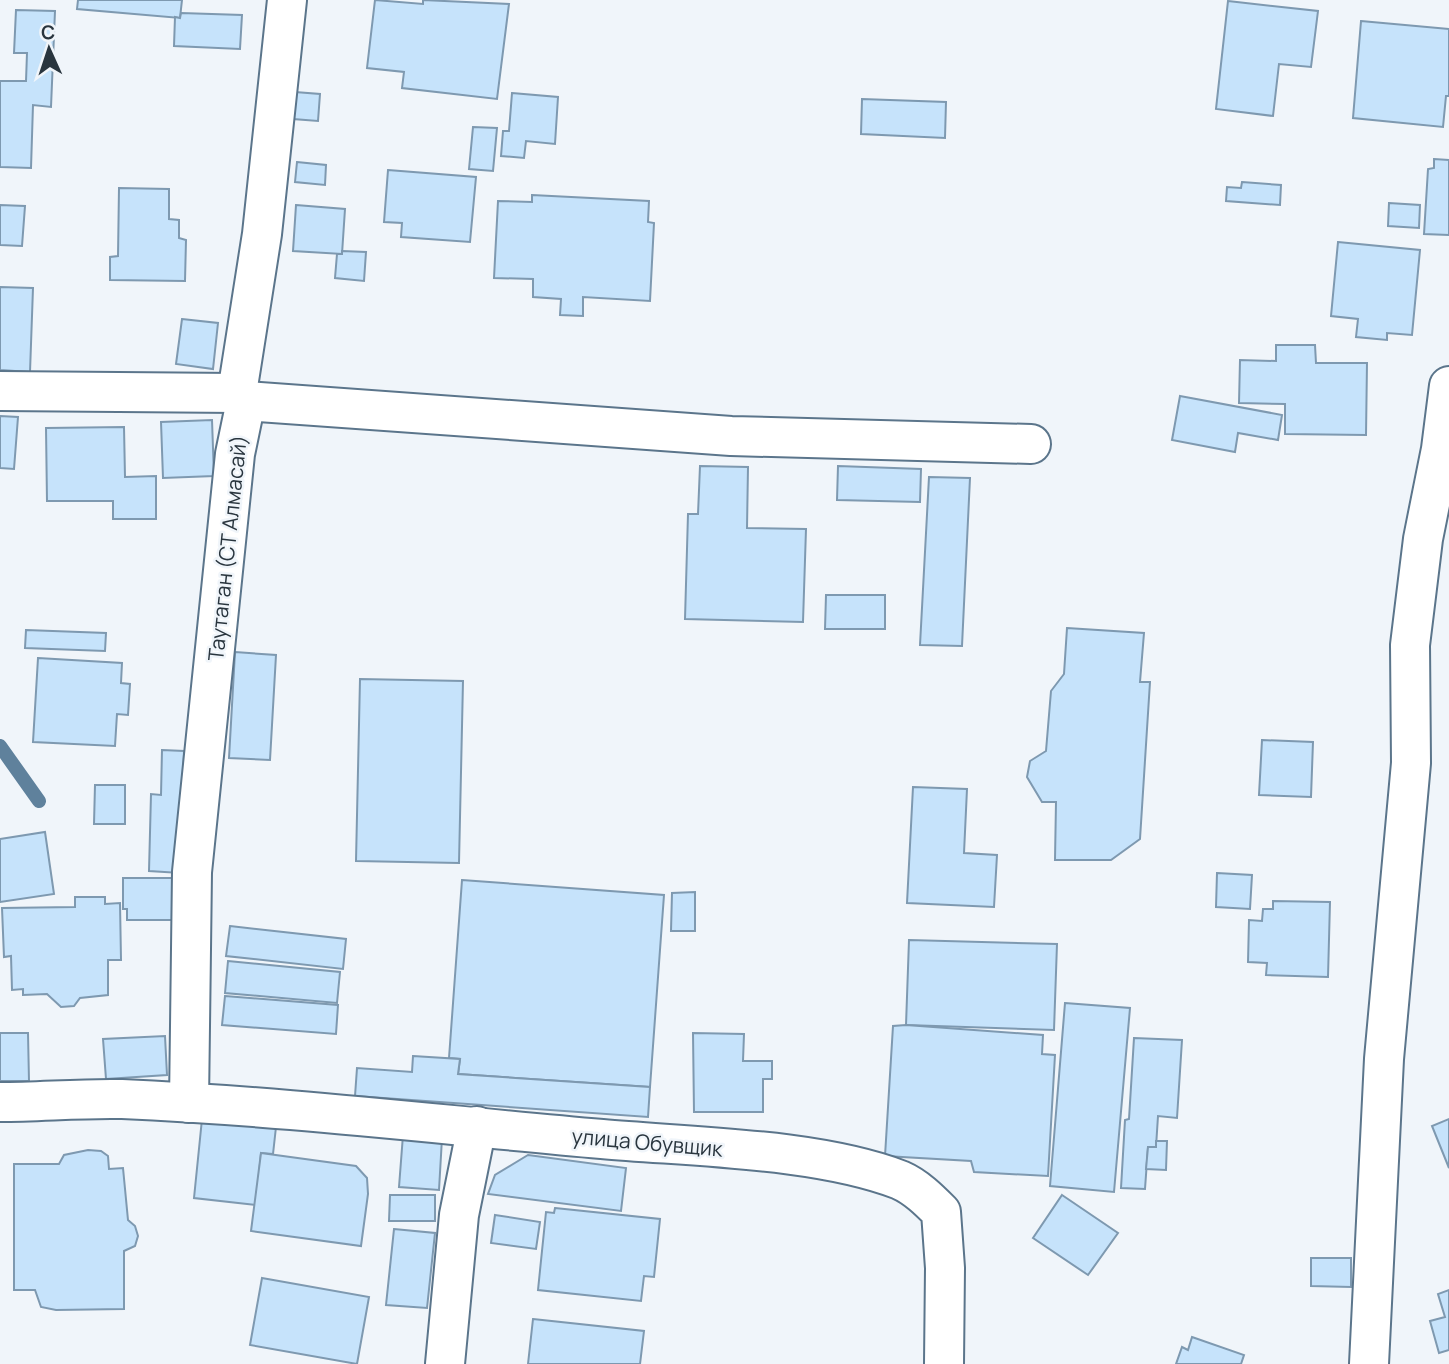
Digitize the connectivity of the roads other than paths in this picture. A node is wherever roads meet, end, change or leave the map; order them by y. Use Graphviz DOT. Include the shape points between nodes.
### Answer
graph roads {
  1 [pos="287,0"];
  2 [pos="1449,386"];
  3 [pos="0,391"];
  4 [pos="241,397"];
  5 [pos="1031,444"];
  6 [pos="0,1102"];
  7 [pos="189,1103"];
  8 [pos="477,1126"];
  9 [pos="445,1364"];
  10 [pos="944,1364"];
  11 [pos="1369,1364"];
  1 -- 4 [label="street, Таутаган (СТ Алмасай)"];
  2 -- 11 [label="street" via="1410,645 1412,763 1384,1059"];
  3 -- 4 [label="street"];
  4 -- 5 [label="street" via="731,436"];
  4 -- 7 [label="street, Таутаган (СТ Алмасай)" via="192,872"];
  6 -- 7 [label="street, улица Обувщик" via="118,1099"];
  7 -- 8 [label="street, улица Обувщик"];
  8 -- 9 [label="street" via="459,1215"];
  8 -- 10 [label="street, улица Обувщик" via="756,1153 837,1164 902,1181 941,1212"];
}
